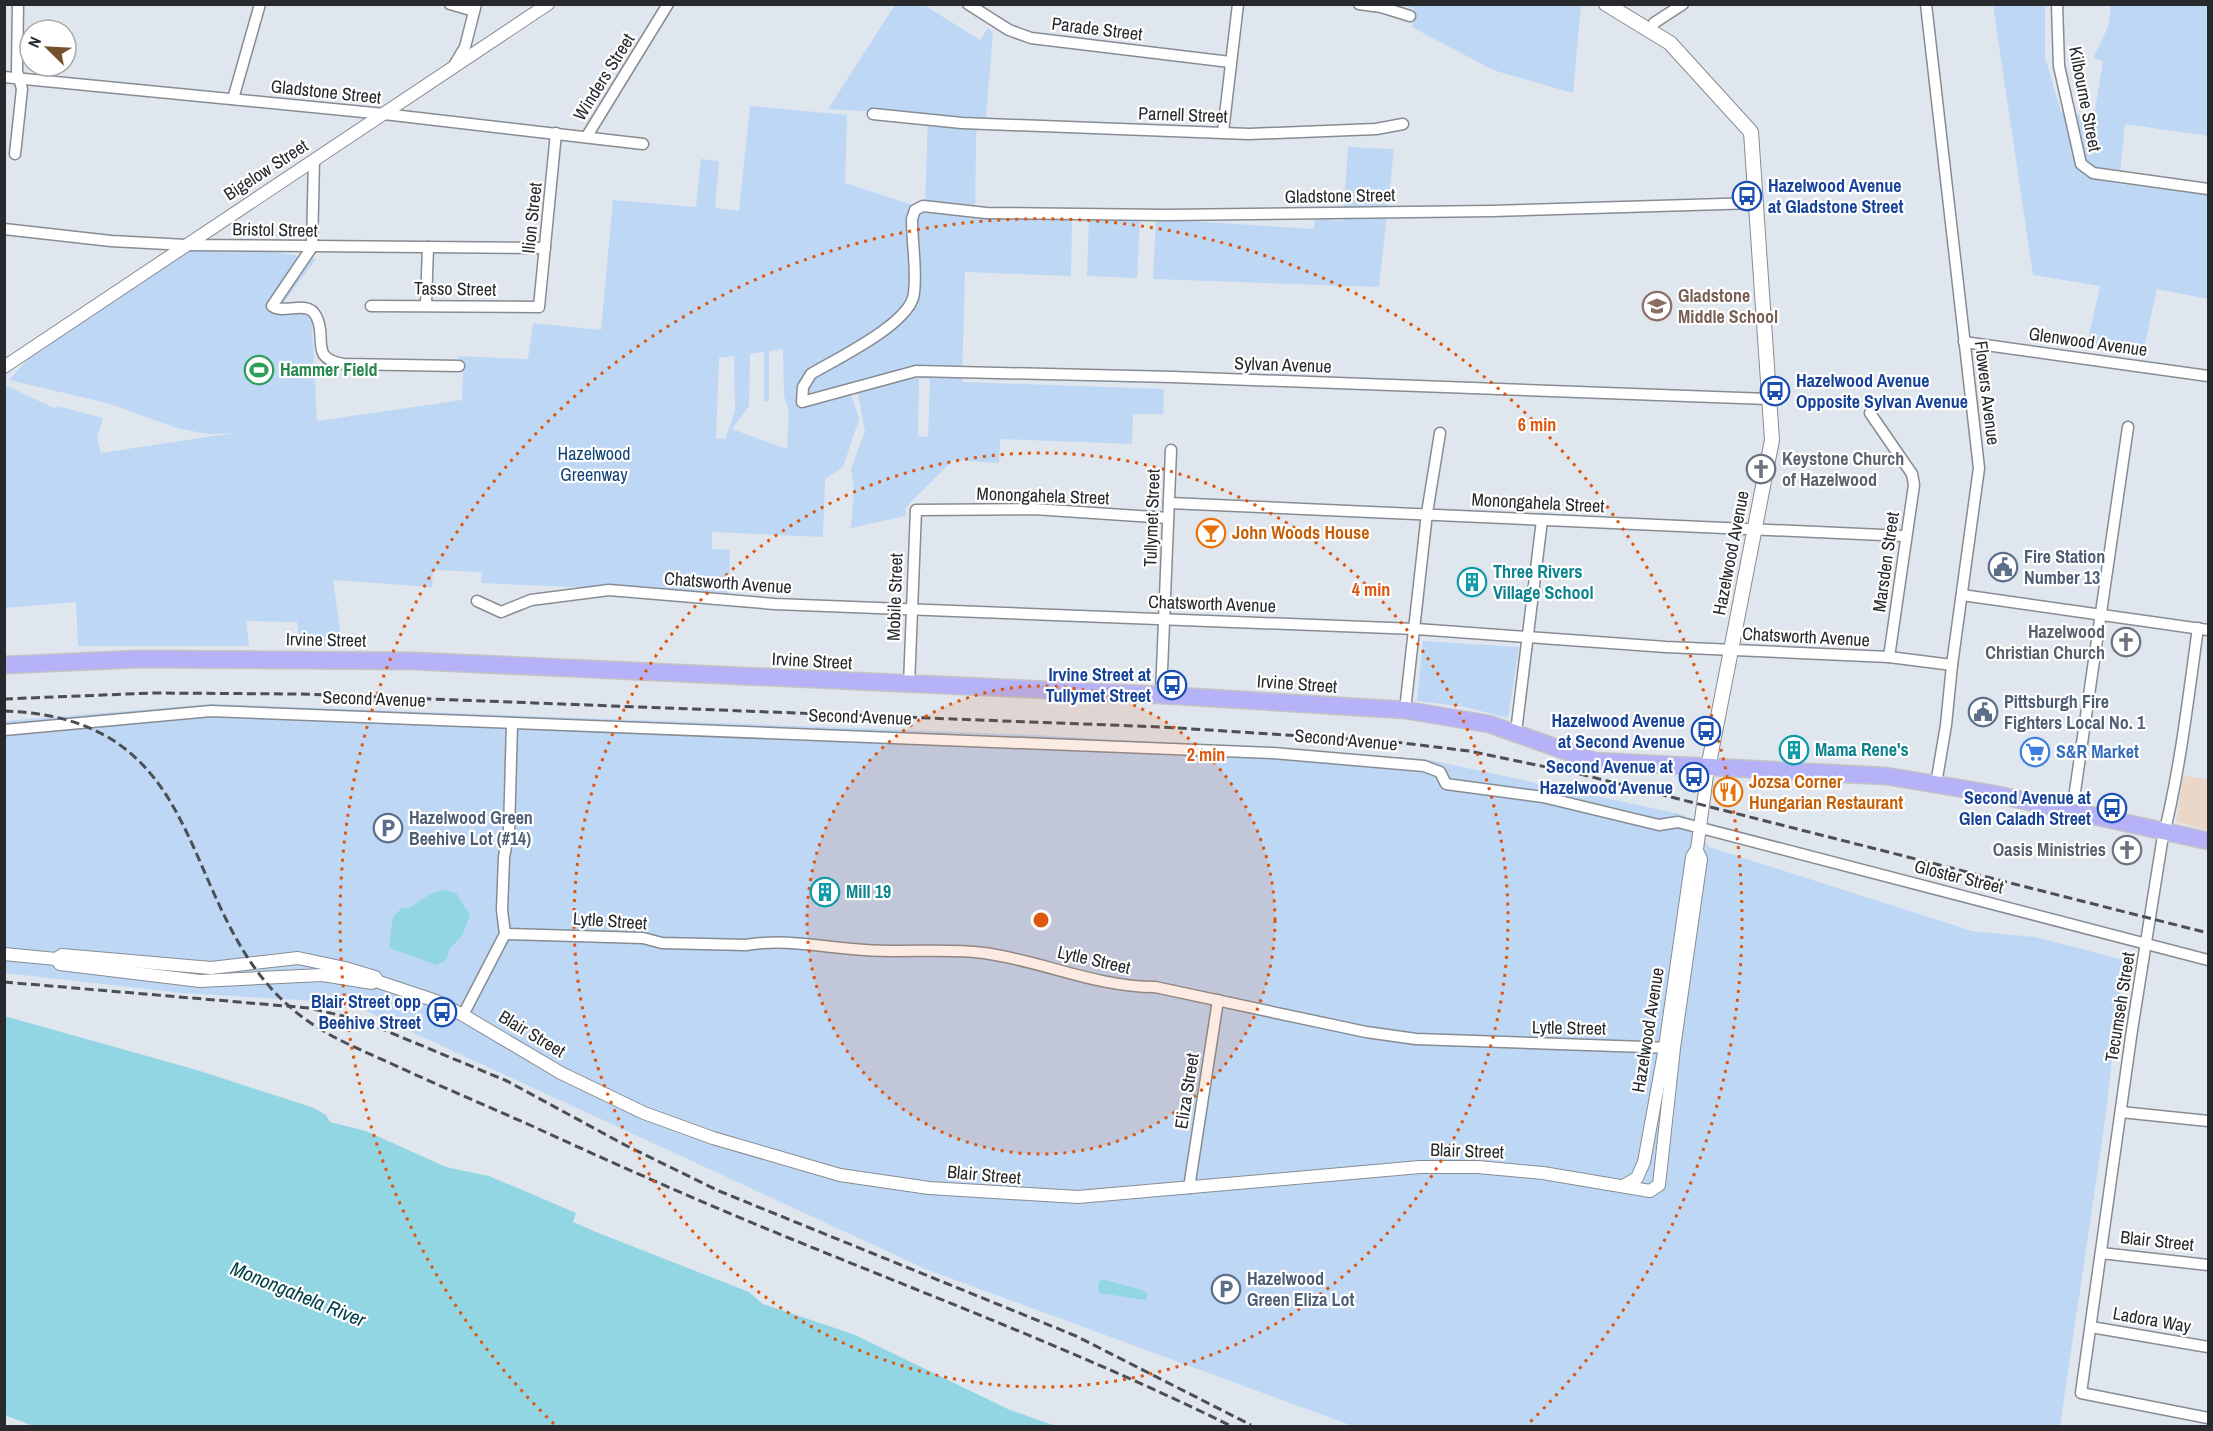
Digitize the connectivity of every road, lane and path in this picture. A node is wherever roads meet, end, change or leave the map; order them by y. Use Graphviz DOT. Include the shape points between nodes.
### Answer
graph roads {
  1 [pos="260,4"];
  2 [pos="450,4"];
  3 [pos="548,4"];
  4 [pos="668,4"];
  5 [pos="968,4"];
  6 [pos="1238,4"];
  7 [pos="1359,4"];
  8 [pos="1606,4"];
  9 [pos="1683,4"];
  10 [pos="1926,4"];
  11 [pos="2057,4"];
  12 [pos="475,8"];
  13 [pos="1410,16"];
  14 [pos="1651,31"];
  15 [pos="1230,62"];
  16 [pos="453,67"];
  17 [pos="19,78"];
  18 [pos="233,99"];
  19 [pos="384,114"];
  20 [pos="873,114"];
  21 [pos="1403,124"];
  22 [pos="1223,132"];
  23 [pos="556,133"];
  24 [pos="586,136"];
  25 [pos="643,144"];
  26 [pos="15,154"];
  27 [pos="314,160"];
  28 [pos="2208,189"];
  29 [pos="1756,203"];
  30 [pos="4,229"];
  31 [pos="186,245"];
  32 [pos="312,247"];
  33 [pos="428,247"];
  34 [pos="545,248"];
  35 [pos="426,304"];
  36 [pos="371,306"];
  37 [pos="539,307"];
  38 [pos="1964,342"];
  39 [pos="459,366"];
  40 [pos="4,367"];
  41 [pos="2208,376"];
  42 [pos="1768,399"];
  43 [pos="802,402"];
  44 [pos="1870,413"];
  45 [pos="2128,427"];
  46 [pos="1440,433"];
  47 [pos="1171,450"];
  48 [pos="1168,503"];
  49 [pos="916,510"];
  50 [pos="1427,513"];
  51 [pos="1168,518"];
  52 [pos="1542,520"];
  53 [pos="1753,531"];
  54 [pos="1905,536"];
  55 [pos="1962,595"];
  56 [pos="477,601"];
  57 [pos="911,610"];
  58 [pos="2101,615"];
  59 [pos="1164,619"];
  60 [pos="1416,629"];
  61 [pos="2203,629"];
  62 [pos="1528,637"];
  63 [pos="1730,649"];
  64 [pos="1889,657"];
  65 [pos="4,665"];
  66 [pos="1952,665"];
  67 [pos="909,685"];
  68 [pos="1161,695"];
  69 [pos="1405,710"];
  70 [pos="512,724"];
  71 [pos="4,730"];
  72 [pos="1516,732"];
  73 [pos="1708,768"];
  74 [pos="1936,784"];
  75 [pos="2072,812"];
  76 [pos="1700,828"];
  77 [pos="2164,832"];
  78 [pos="2208,841"];
  79 [pos="505,934"];
  80 [pos="2146,944"];
  81 [pos="4,954"];
  82 [pos="56,959"];
  83 [pos="2208,960"];
  84 [pos="379,982"];
  85 [pos="1218,1000"];
  86 [pos="463,1014"];
  87 [pos="1669,1048"];
  88 [pos="2121,1112"];
  89 [pos="2208,1121"];
  90 [pos="1658,1181"];
  91 [pos="1625,1185"];
  92 [pos="1189,1188"];
  93 [pos="2101,1253"];
  94 [pos="2208,1265"];
  95 [pos="2091,1327"];
  96 [pos="2208,1347"];
  97 [pos="2208,1418"];
  1 -- 18 [label="street"];
  2 -- 12 [label="street"];
  3 -- 16 [label="street, Bigelow Street"];
  4 -- 24 [label="street, Winders Street"];
  5 -- 15 [label="street, Parade Street" via="1009,30 1031,38"];
  6 -- 15 [label="street"];
  7 -- 13 [label="street"];
  8 -- 14 [label="main road, Hazelwood Avenue"];
  9 -- 14 [label="street" via="1654,23"];
  10 -- 38 [label="street, Flowers Avenue"];
  11 -- 28 [label="street, Kilbourne Street" via="2059,66 2081,164 2093,173"];
  12 -- 16 [label="street" via="465,47"];
  14 -- 29 [label="main road, Hazelwood Avenue" via="1670,43 1751,132"];
  15 -- 22 [label="street"];
  16 -- 19 [label="street, Bigelow Street"];
  17 -- 18 [label="street, Gladstone Street"];
  17 -- 26 [label="street" via="22,89"];
  18 -- 19 [label="street, Gladstone Street"];
  19 -- 23 [label="street, Gladstone Street"];
  19 -- 27 [label="street, Bigelow Street"];
  20 -- 22 [label="street, Parnell Street" via="962,123"];
  21 -- 22 [label="street, Parnell Street" via="1376,129"];
  23 -- 24 [label="street, Gladstone Street"];
  23 -- 34 [label="street, Ilion Street"];
  24 -- 25 [label="street, Gladstone Street"];
  27 -- 31 [label="street, Bigelow Street"];
  27 -- 32 [label="street"];
  29 -- 42 [label="main road, Hazelwood Avenue"];
  29 -- 43 [label="street, Gladstone Street" via="1166,215 986,213 923,206 915,210 912,219 915,296 909,308 891,326 811,374 803,387"];
  30 -- 31 [label="street, Bristol Street"];
  31 -- 32 [label="street, Bristol Street"];
  31 -- 40 [label="street, Bigelow Street"];
  32 -- 33 [label="street, Bristol Street"];
  32 -- 39 [label="street" via="272,306 311,310 317,317 321,352 332,363"];
  33 -- 34 [label="street, Bristol Street"];
  33 -- 35 [label="street"];
  34 -- 37 [label="street, Ilion Street"];
  35 -- 36 [label="street, Tasso Street"];
  35 -- 37 [label="street, Tasso Street"];
  38 -- 41 [label="street, Glenwood Avenue"];
  38 -- 55 [label="street, Flowers Avenue" via="1979,468"];
  42 -- 43 [label="street, Sylvan Avenue" via="916,371"];
  42 -- 53 [label="main road, Hazelwood Avenue" via="1772,440"];
  44 -- 54 [label="street, Marsden Street" via="1912,474 1914,485"];
  45 -- 58 [label="street"];
  46 -- 50 [label="street"];
  47 -- 48 [label="street, Tullymet Street"];
  48 -- 50 [label="street, Monongahela Street"];
  48 -- 51 [label="street, Tullymet Street"];
  49 -- 51 [label="street, Monongahela Street" via="1034,509"];
  49 -- 57 [label="street, Mobile Street"];
  50 -- 52 [label="street, Monongahela Street"];
  50 -- 60 [label="street"];
  51 -- 59 [label="street, Tullymet Street"];
  52 -- 53 [label="street, Monongahela Street"];
  52 -- 62 [label="street"];
  53 -- 54 [label="street, Monongahela Street"];
  53 -- 63 [label="main road, Hazelwood Avenue"];
  54 -- 64 [label="street, Marsden Street"];
  55 -- 58 [label="street"];
  55 -- 66 [label="street, Flowers Avenue"];
  56 -- 57 [label="street, Chatsworth Avenue" via="501,612 531,600 609,590 775,604"];
  57 -- 59 [label="street, Chatsworth Avenue"];
  57 -- 67 [label="street, Mobile Street"];
  58 -- 61 [label="street"];
  58 -- 75 [label="street"];
  59 -- 60 [label="street, Chatsworth Avenue"];
  59 -- 68 [label="street, Tullymet Street"];
  60 -- 62 [label="street, Chatsworth Avenue"];
  60 -- 69 [label="street"];
  61 -- 77 [label="street, Tecumseh Street"];
  62 -- 63 [label="street, Chatsworth Avenue"];
  62 -- 72 [label="street"];
  63 -- 64 [label="street, Chatsworth Avenue"];
  63 -- 73 [label="main road, Hazelwood Avenue"];
  64 -- 66 [label="street, Chatsworth Avenue"];
  65 -- 67 [label="main road, Irvine Street" via="150,659 402,661"];
  66 -- 74 [label="street, Flowers Avenue"];
  67 -- 68 [label="main road, Irvine Street"];
  68 -- 69 [label="main road, Irvine Street"];
  69 -- 72 [label="main road, Irvine Street" via="1463,718"];
  70 -- 71 [label="street, Second Avenue" via="211,711"];
  70 -- 76 [label="street, Second Avenue" via="1261,753 1424,766 1440,772 1446,784 1543,797 1659,825 1678,822"];
  70 -- 79 [label="street" via="502,910"];
  72 -- 73 [label="main road, Irvine Street" via="1577,756 1609,763"];
  73 -- 74 [label="main road" via="1863,774"];
  73 -- 76 [label="street, Hazelwood Avenue"];
  74 -- 75 [label="main road"];
  75 -- 77 [label="main road"];
  76 -- 80 [label="street, Gloster Street"];
  76 -- 87 [label="street, Hazelwood Avenue" via="1697,851 1701,859"];
  77 -- 78 [label="main road"];
  77 -- 80 [label="street, Tecumseh Street"];
  79 -- 85 [label="street, Lytle Street" via="984,953 1106,981"];
  79 -- 86 [label="street"];
  80 -- 83 [label="street, Gloster Street"];
  80 -- 88 [label="street, Tecumseh Street"];
  81 -- 82 [label="street, Blair Street"];
  82 -- 84 [label="street, Blair Street" via="60,964 200,981 323,975"];
  82 -- 84 [label="street, Blair Street" via="62,955 211,968 298,958 355,971"];
  84 -- 86 [label="street, Blair Street"];
  85 -- 87 [label="street, Lytle Street" via="1416,1039"];
  85 -- 92 [label="street, Eliza Street"];
  86 -- 92 [label="street, Blair Street" via="561,1073 644,1113 713,1138 840,1175 929,1188 1047,1197"];
  87 -- 90 [label="street, Hazelwood Avenue"];
  87 -- 91 [label="street, Hazelwood Avenue" via="1644,1162 1637,1178"];
  88 -- 89 [label="street"];
  88 -- 93 [label="street, Tecumseh Street"];
  90 -- 91 [label="street, Blair Street" via="1657,1188 1650,1191"];
  91 -- 92 [label="street, Blair Street" via="1478,1167 1420,1167"];
  93 -- 94 [label="street, Blair Street"];
  93 -- 95 [label="street, Tecumseh Street"];
  95 -- 96 [label="street, Ladora Way"];
  95 -- 97 [label="street, Tecumseh Street" via="2081,1393"];
}
